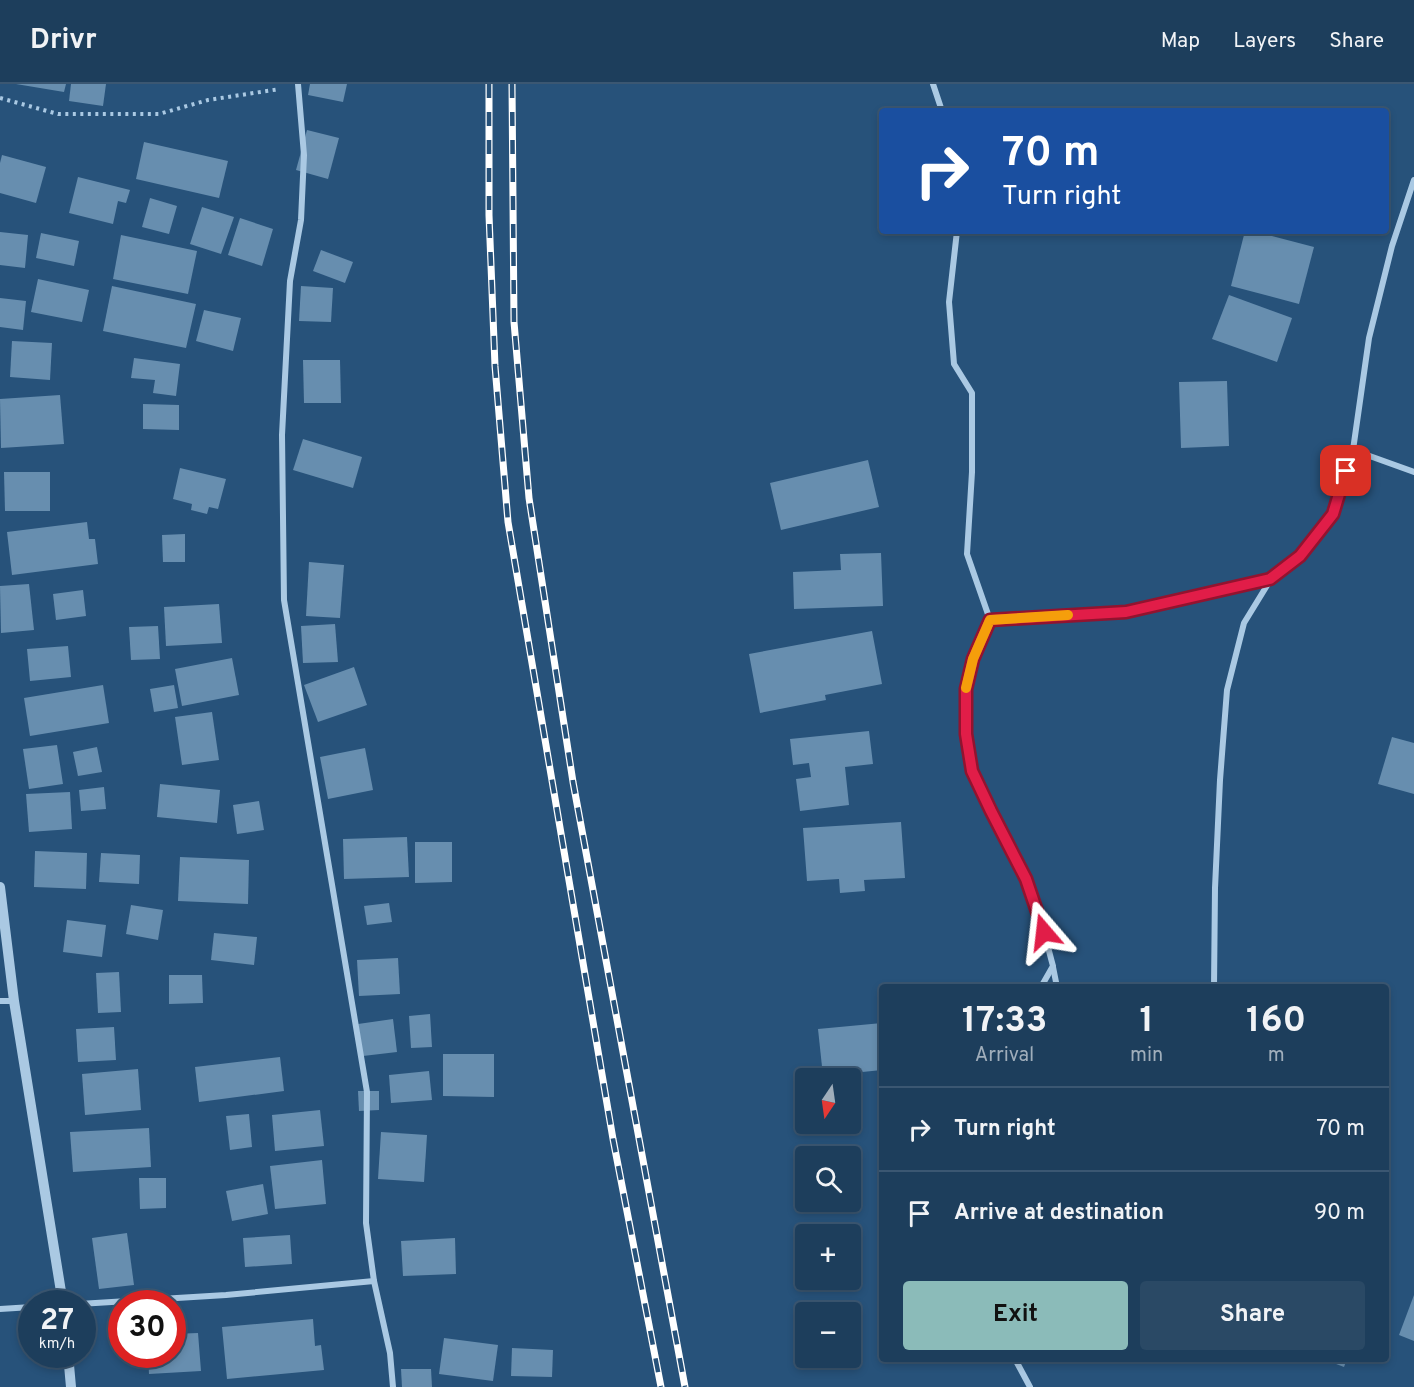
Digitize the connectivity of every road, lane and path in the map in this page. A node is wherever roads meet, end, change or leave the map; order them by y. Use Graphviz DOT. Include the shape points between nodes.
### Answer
graph roads {
  1 [pos="933,84"];
  2 [pos="298,85"];
  3 [pos="0,98"];
  4 [pos="941,108"];
  5 [pos="1414,180"];
  6 [pos="957,234"];
  7 [pos="1353,450"];
  8 [pos="1414,472"];
  9 [pos="1270,579"];
  10 [pos="990,620"];
  11 [pos="0,887"];
  12 [pos="1053,966"];
  13 [pos="1043,984"];
  14 [pos="1056,984"];
  15 [pos="1214,984"];
  16 [pos="0,1001"];
  17 [pos="14,1001"];
  18 [pos="374,1281"];
  19 [pos="61,1290"];
  20 [pos="96,1303"];
  21 [pos="18,1307"];
  22 [pos="0,1309"];
  23 [pos="1016,1362"];
  24 [pos="69,1368"];
  25 [pos="71,1387"];
  26 [pos="393,1387"];
  27 [pos="1030,1387"];
  1 -- 4 [label="street"];
  2 -- 3 [label="path" via="208,99 159,114 58,114"];
  2 -- 18 [label="street" via="304,155 301,220 290,281 282,435 284,600 368,1092 366,1223"];
  5 -- 7 [label="street" via="1392,246 1369,338"];
  6 -- 10 [label="street" via="949,302 954,364 972,393 968,554"];
  7 -- 8 [label="street"];
  7 -- 9 [label="street" via="1333,514 1300,556"];
  9 -- 10 [label="street" via="1126,612"];
  9 -- 15 [label="street" via="1244,622 1227,690"];
  10 -- 12 [label="street" via="973,659 966,689 966,734 972,771 1026,879"];
  11 -- 17 [label="street"];
  12 -- 13 [label="street"];
  12 -- 14 [label="street"];
  16 -- 17 [label="street"];
  17 -- 19 [label="street"];
  18 -- 20 [label="street"];
  18 -- 26 [label="street" via="390,1353"];
  21 -- 22 [label="street"];
  23 -- 27 [label="street"];
  24 -- 25 [label="street"];
}
